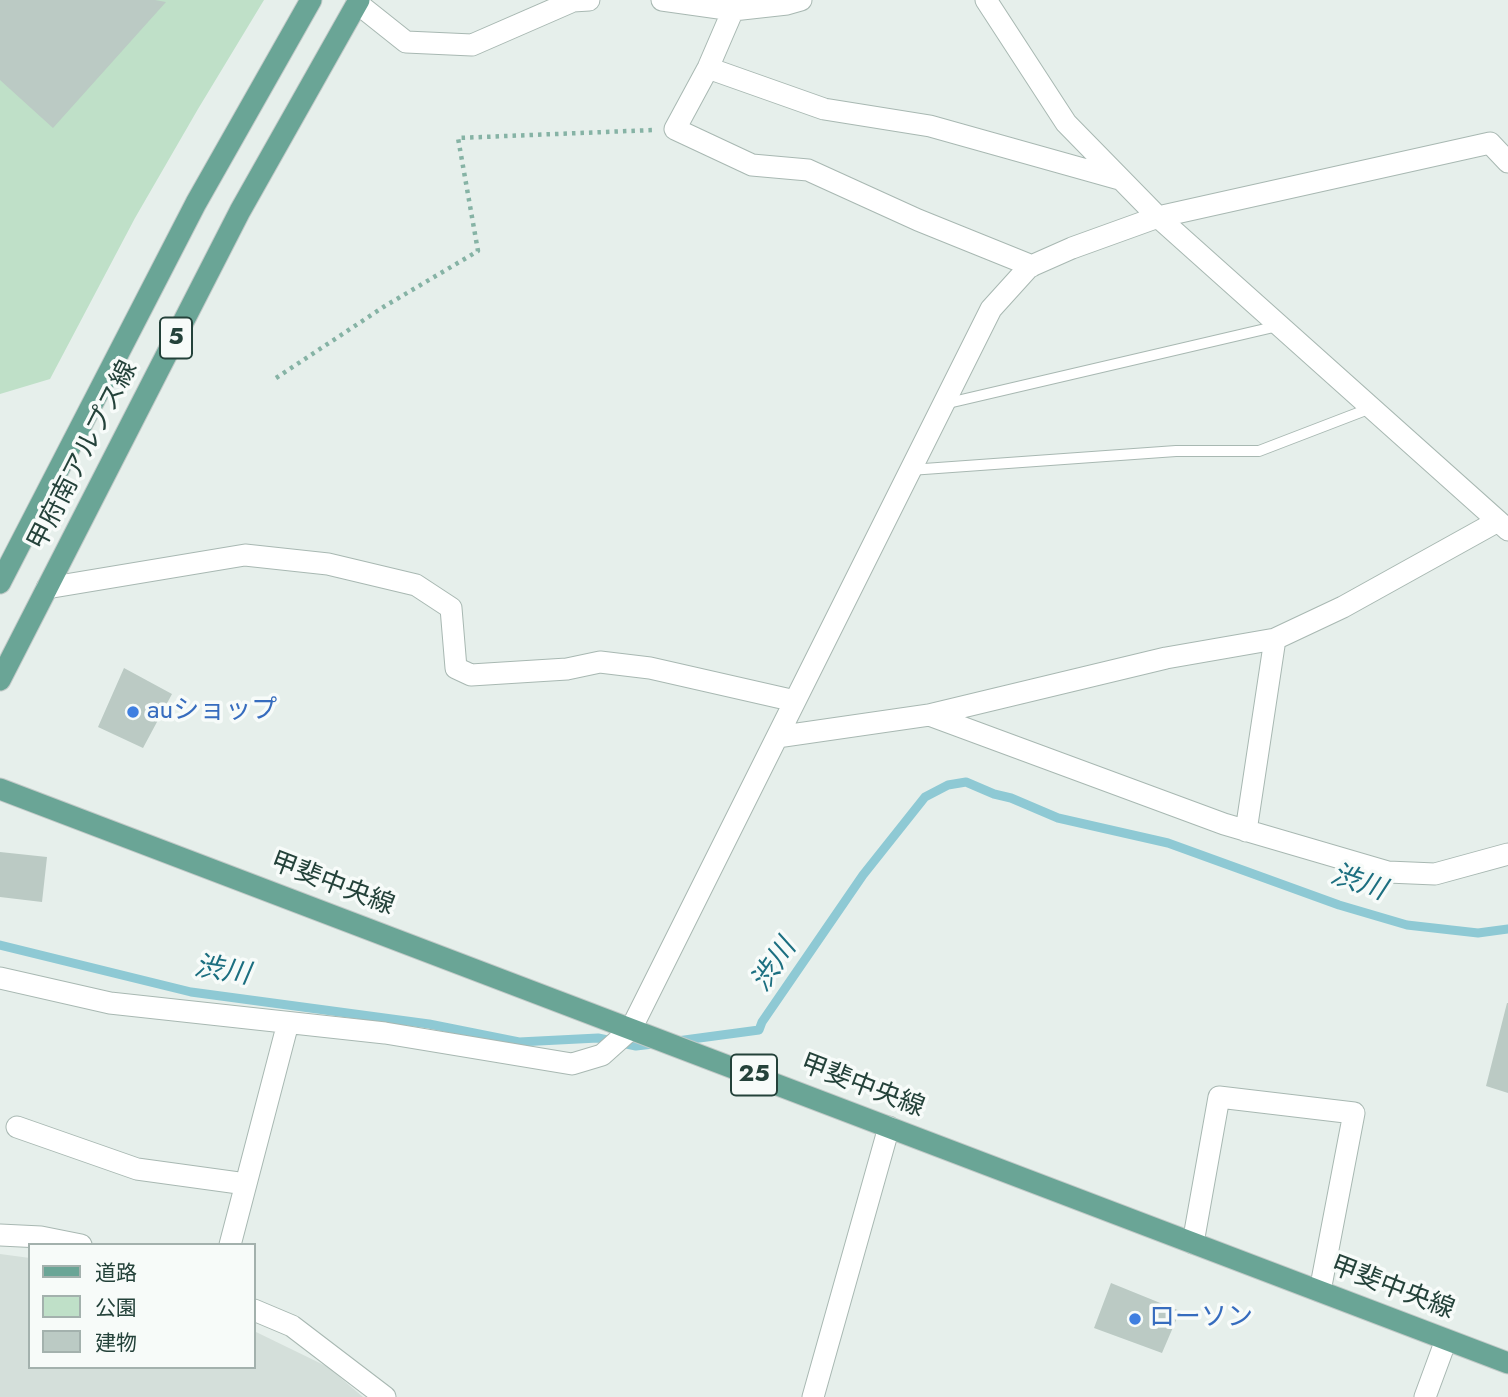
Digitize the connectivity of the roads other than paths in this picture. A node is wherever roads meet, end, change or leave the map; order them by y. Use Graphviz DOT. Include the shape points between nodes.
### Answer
graph roads {
  1 [pos="312,0"];
  2 [pos="589,0"];
  3 [pos="662,0"];
  4 [pos="801,0"];
  5 [pos="986,0"];
  6 [pos="358,2"];
  7 [pos="733,10"];
  8 [pos="708,68"];
  9 [pos="1508,162"];
  10 [pos="1121,179"];
  11 [pos="1158,217"];
  12 [pos="1032,266"];
  13 [pos="1279,326"];
  14 [pos="944,404"];
  15 [pos="1372,408"];
  16 [pos="910,470"];
  17 [pos="1503,525"];
  18 [pos="0,583"];
  19 [pos="47,588"];
  20 [pos="1275,639"];
  21 [pos="0,680"];
  22 [pos="795,701"];
  23 [pos="929,715"];
  24 [pos="777,737"];
  25 [pos="0,789"];
  26 [pos="1246,831"];
  27 [pos="1508,854"];
  28 [pos="0,978"];
  29 [pos="288,1023"];
  30 [pos="631,1029"];
  31 [pos="17,1126"];
  32 [pos="889,1127"];
  33 [pos="246,1184"];
  34 [pos="0,1236"];
  35 [pos="71,1243"];
  36 [pos="231,1243"];
  37 [pos="1194,1243"];
  38 [pos="1320,1292"];
  39 [pos="256,1311"];
  40 [pos="1446,1340"];
  41 [pos="1508,1363"];
  42 [pos="385,1397"];
  43 [pos="813,1397"];
  44 [pos="1425,1397"];
  1 -- 18 [label="main road, 甲府南アルプス線 / 5" via="196,203"];
  2 -- 6 [label="street" via="573,1 472,45 406,42"];
  3 -- 7 [label="street"];
  4 -- 7 [label="street"];
  5 -- 10 [label="street" via="1066,123"];
  6 -- 19 [label="main road, 甲府南アルプス線 / 5" via="240,211"];
  7 -- 8 [label="street"];
  8 -- 10 [label="street" via="824,109 930,126"];
  8 -- 12 [label="street" via="675,128 752,164 808,170"];
  9 -- 11 [label="street" via="1490,143"];
  10 -- 11 [label="street"];
  11 -- 12 [label="street"];
  11 -- 13 [label="street"];
  12 -- 14 [label="street" via="991,309"];
  13 -- 14 [label="lane"];
  13 -- 15 [label="street"];
  14 -- 16 [label="street"];
  15 -- 16 [label="lane" via="1259,451 1176,451"];
  15 -- 17 [label="street"];
  16 -- 22 [label="street"];
  17 -- 20 [label="street"];
  19 -- 21 [label="main road, 甲府南アルプス線 / 5"];
  19 -- 22 [label="street" via="245,555 328,564 416,585 451,608 456,668 471,675 567,669 600,662 650,668"];
  20 -- 23 [label="street" via="1167,658"];
  20 -- 26 [label="street"];
  22 -- 24 [label="street"];
  23 -- 24 [label="street"];
  23 -- 26 [label="street"];
  24 -- 30 [label="street"];
  25 -- 30 [label="main road, 甲斐中央線 / 25"];
  26 -- 27 [label="street" via="1388,872 1435,874"];
  28 -- 29 [label="street" via="110,1003"];
  29 -- 30 [label="street" via="385,1033 572,1064 602,1055"];
  29 -- 33 [label="street"];
  30 -- 32 [label="main road, 甲斐中央線 / 25"];
  31 -- 33 [label="street" via="136,1169"];
  32 -- 37 [label="main road, 甲斐中央線 / 25"];
  32 -- 43 [label="street"];
  33 -- 36 [label="street"];
  34 -- 35 [label="street"];
  37 -- 38 [label="main road, 甲斐中央線 / 25"];
  37 -- 38 [label="street" via="1219,1097 1354,1113"];
  38 -- 40 [label="main road, 甲斐中央線 / 25"];
  39 -- 42 [label="street" via="292,1326"];
  40 -- 41 [label="main road, 甲斐中央線 / 25"];
  40 -- 44 [label="street"];
}
